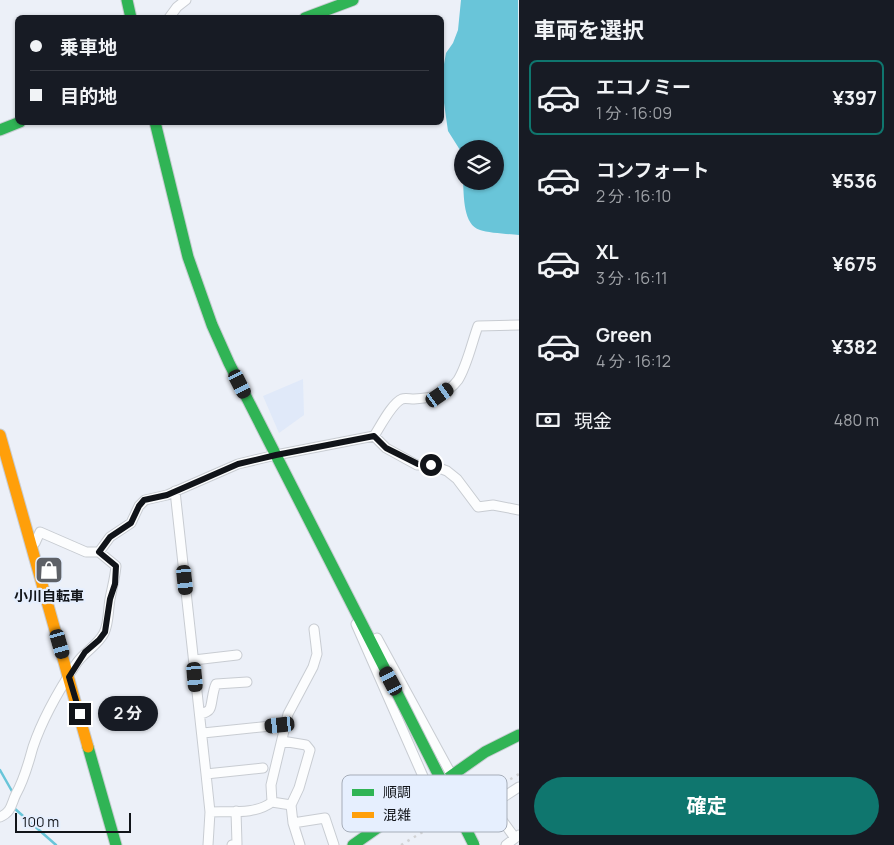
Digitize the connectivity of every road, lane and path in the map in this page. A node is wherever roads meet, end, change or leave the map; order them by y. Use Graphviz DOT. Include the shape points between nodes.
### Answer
graph roads {
  1 [pos="128,0"];
  2 [pos="186,0"];
  3 [pos="353,0"];
  4 [pos="131,15"];
  5 [pos="171,15"];
  6 [pos="313,15"];
  7 [pos="15,124"];
  8 [pos="156,125"];
  9 [pos="0,130"];
  10 [pos="519,325"];
  11 [pos="0,435"];
  12 [pos="374,436"];
  13 [pos="276,455"];
  14 [pos="175,491"];
  15 [pos="519,510"];
  16 [pos="31,544"];
  17 [pos="99,552"];
  18 [pos="353,606"];
  19 [pos="314,629"];
  20 [pos="237,655"];
  21 [pos="194,660"];
  22 [pos="69,677"];
  23 [pos="247,682"];
  24 [pos="201,714"];
  25 [pos="280,725"];
  26 [pos="203,733"];
  27 [pos="519,735"];
  28 [pos="282,741"];
  29 [pos="263,768"];
  30 [pos="206,774"];
  31 [pos="451,774"];
  32 [pos="422,775"];
  33 [pos="439,775"];
  34 [pos="519,787"];
  35 [pos="507,794"];
  36 [pos="272,802"];
  37 [pos="291,805"];
  38 [pos="236,811"];
  39 [pos="210,812"];
  40 [pos="0,818"];
  41 [pos="292,824"];
  42 [pos="507,824"];
  43 [pos="371,832"];
  44 [pos="467,832"];
  45 [pos="517,837"];
  46 [pos="116,845"];
  47 [pos="208,845"];
  48 [pos="232,845"];
  49 [pos="300,845"];
  50 [pos="334,845"];
  51 [pos="353,845"];
  52 [pos="474,845"];
  53 [pos="506,845"];
  1 -- 4 [label="street"];
  2 -- 5 [label="street"];
  3 -- 6 [label="street"];
  7 -- 9 [label="street"];
  8 -- 13 [label="street" via="185,248 199,291 229,363"];
  10 -- 12 [label="street" via="478,326 462,372 450,388 431,398 402,399"];
  11 -- 16 [label="street"];
  12 -- 13 [label="street"];
  12 -- 15 [label="street" via="386,448 418,464 447,471 478,507 493,505"];
  13 -- 14 [label="street" via="238,464"];
  13 -- 18 [label="street"];
  14 -- 17 [label="street" via="144,500 131,523 110,537"];
  14 -- 21 [label="street"];
  16 -- 17 [label="street" via="35,543 40,532 79,550"];
  16 -- 22 [label="street"];
  17 -- 22 [label="street" via="116,566 105,632 85,652"];
  18 -- 31 [label="street" via="368,623"];
  18 -- 32 [label="street" via="356,626"];
  18 -- 33 [label="street, bridge"];
  19 -- 28 [label="street" via="317,654 288,714"];
  20 -- 21 [label="street"];
  21 -- 24 [label="street"];
  22 -- 40 [label="street" via="45,716 10,810"];
  22 -- 46 [label="street"];
  23 -- 24 [label="street" via="216,684 212,691 212,707"];
  24 -- 26 [label="street"];
  25 -- 26 [label="street"];
  26 -- 30 [label="street"];
  27 -- 31 [label="street"];
  28 -- 36 [label="street" via="271,785"];
  28 -- 37 [label="street" via="306,745 310,750"];
  29 -- 30 [label="street"];
  30 -- 39 [label="street"];
  34 -- 35 [label="street"];
  36 -- 37 [label="street"];
  36 -- 38 [label="street" via="256,810"];
  37 -- 41 [label="street"];
  38 -- 39 [label="street"];
  38 -- 48 [label="street" via="237,844"];
  39 -- 47 [label="street"];
  41 -- 49 [label="street"];
  41 -- 50 [label="street" via="325,818"];
  42 -- 45 [label="street"];
  43 -- 51 [label="street"];
  44 -- 52 [label="street, bridge"];
  45 -- 53 [label="street"];
}
